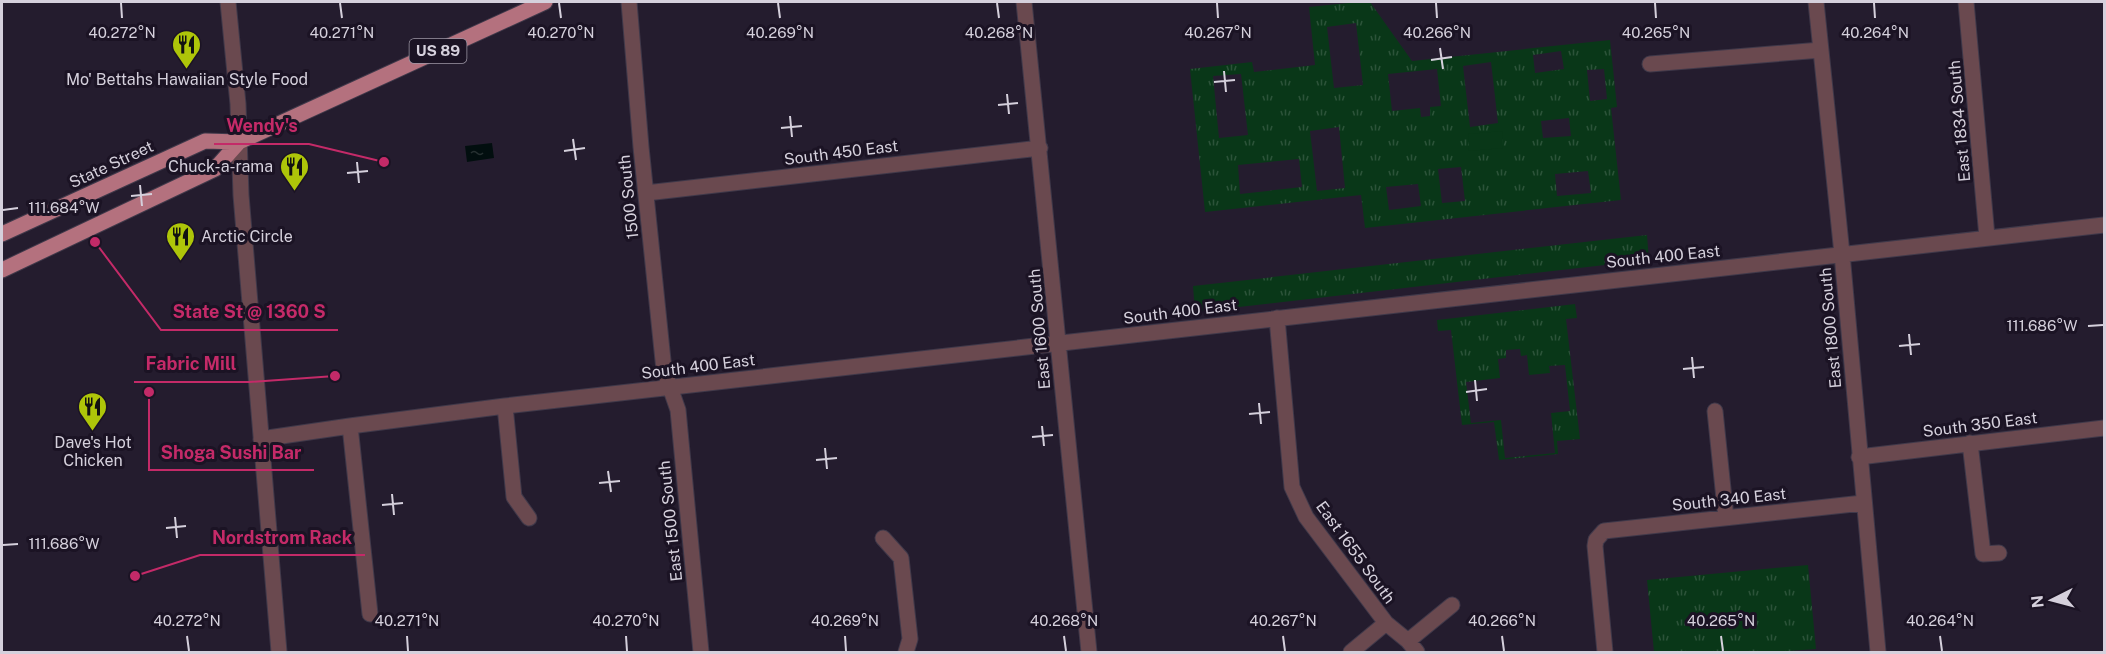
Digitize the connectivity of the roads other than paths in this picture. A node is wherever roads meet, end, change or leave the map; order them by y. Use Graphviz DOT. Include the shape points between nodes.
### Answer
graph roads {
  1 [pos="228,2"];
  2 [pos="545,2"];
  3 [pos="629,2"];
  4 [pos="1024,2"];
  5 [pos="1816,2"];
  6 [pos="1966,2"];
  7 [pos="1821,50"];
  8 [pos="1650,64"];
  9 [pos="239,142"];
  10 [pos="1040,148"];
  11 [pos="646,193"];
  12 [pos="2104,225"];
  13 [pos="2,234"];
  14 [pos="1987,237"];
  15 [pos="1842,254"];
  16 [pos="2,270"];
  17 [pos="1277,318"];
  18 [pos="1058,344"];
  19 [pos="670,388"];
  20 [pos="505,406"];
  21 [pos="1715,411"];
  22 [pos="351,426"];
  23 [pos="2104,428"];
  24 [pos="261,440"];
  25 [pos="1970,443"];
  26 [pos="1859,456"];
  27 [pos="1863,502"];
  28 [pos="529,518"];
  29 [pos="1726,518"];
  30 [pos="883,538"];
  31 [pos="1999,553"];
  32 [pos="1452,605"];
  33 [pos="370,614"];
  34 [pos="1386,623"];
  35 [pos="1412,647"];
  36 [pos="279,652"];
  37 [pos="701,652"];
  38 [pos="906,652"];
  39 [pos="1089,652"];
  40 [pos="1351,652"];
  41 [pos="1605,652"];
  42 [pos="1878,652"];
  1 -- 9 [label="street"];
  2 -- 9 [label="main road, State Street / US 89"];
  3 -- 11 [label="street, 1500 South"];
  4 -- 10 [label="street, East 1600 South"];
  5 -- 7 [label="street, East 1800 South"];
  6 -- 14 [label="street, East 1834 South"];
  7 -- 8 [label="street"];
  7 -- 15 [label="street, East 1800 South"];
  9 -- 13 [label="main road, State Street / US 89" via="205,141"];
  9 -- 16 [label="main road, State Street / US 89" via="216,169"];
  9 -- 24 [label="street"];
  10 -- 11 [label="street, South 450 East"];
  10 -- 18 [label="street, East 1600 South"];
  11 -- 19 [label="street, 1500 South" via="664,370"];
  12 -- 14 [label="street, South 400 East"];
  14 -- 15 [label="street, South 400 East"];
  15 -- 17 [label="street, South 400 East"];
  15 -- 26 [label="street, East 1800 South"];
  17 -- 18 [label="street, South 400 East"];
  17 -- 34 [label="street, East 1655 South" via="1292,487 1306,517"];
  18 -- 19 [label="street, South 400 East"];
  18 -- 39 [label="street, East 1600 South"];
  19 -- 20 [label="street, South 400 East"];
  19 -- 37 [label="street, East 1500 South" via="678,410"];
  20 -- 22 [label="street, South 400 East"];
  20 -- 28 [label="street" via="514,497"];
  21 -- 29 [label="street"];
  22 -- 24 [label="street, South 400 East"];
  22 -- 33 [label="street"];
  23 -- 25 [label="street, South 350 East"];
  24 -- 36 [label="street"];
  25 -- 26 [label="street, South 350 East"];
  25 -- 31 [label="street" via="1983,554"];
  26 -- 27 [label="street, East 1800 South"];
  27 -- 29 [label="street, South 340 East"];
  27 -- 42 [label="street, East 1800 South"];
  29 -- 41 [label="street, South 340 East" via="1609,529 1599,535 1596,546"];
  30 -- 38 [label="street" via="901,558 909,639"];
  32 -- 35 [label="street"];
  34 -- 35 [label="street, East 1655 South"];
  34 -- 40 [label="street"];
}
